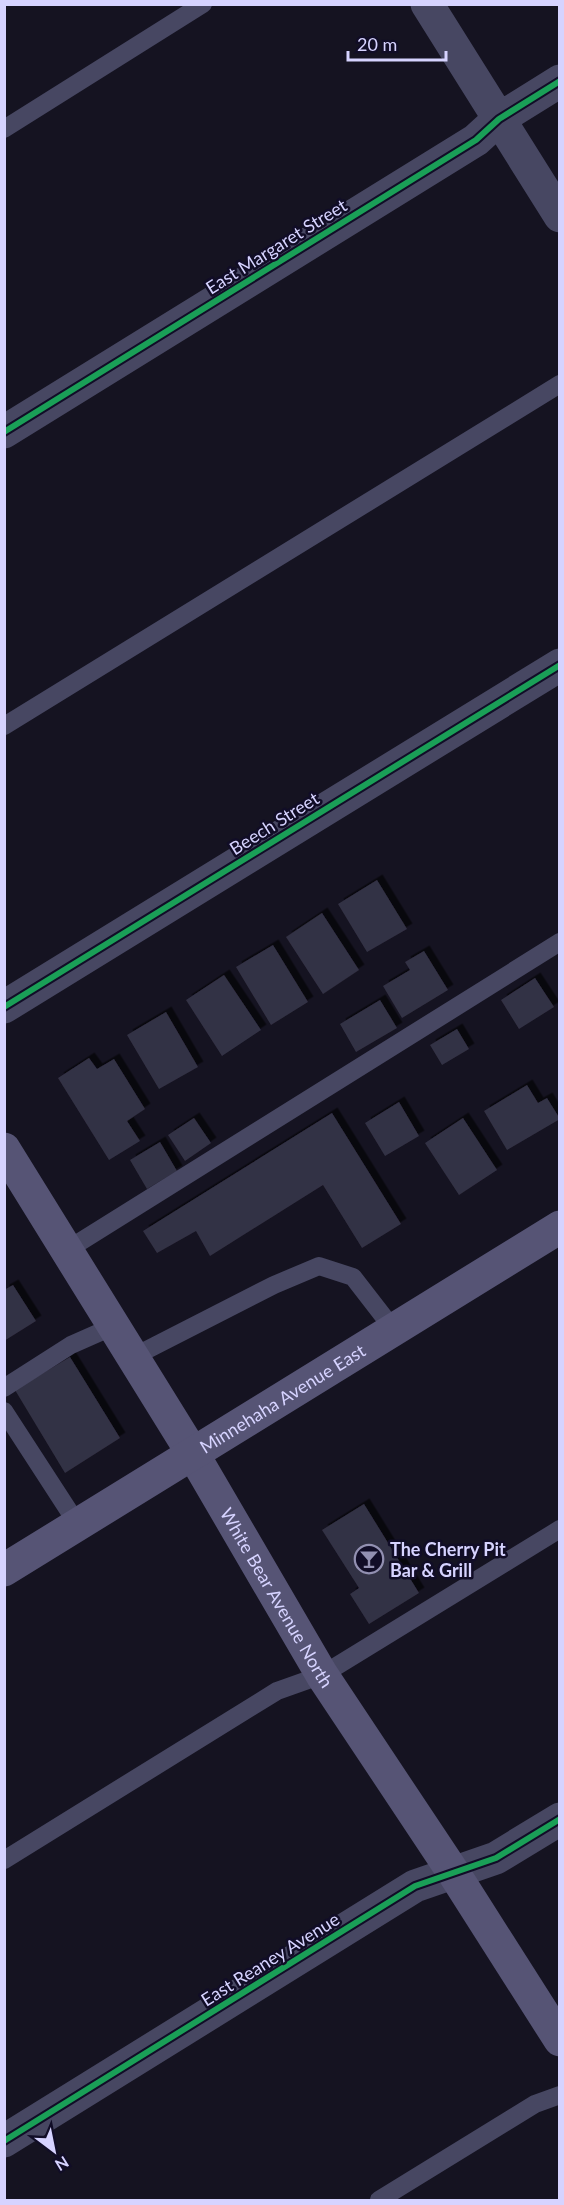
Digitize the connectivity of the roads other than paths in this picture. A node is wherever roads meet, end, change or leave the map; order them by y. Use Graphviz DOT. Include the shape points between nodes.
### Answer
graph roads {
  1 [pos="203,4"];
  2 [pos="427,4"];
  3 [pos="560,81"];
  4 [pos="499,119"];
  5 [pos="4,129"];
  6 [pos="560,216"];
  7 [pos="560,384"];
  8 [pos="4,432"];
  9 [pos="560,665"];
  10 [pos="4,726"];
  11 [pos="560,942"];
  12 [pos="4,1007"];
  13 [pos="4,1149"];
  14 [pos="560,1227"];
  15 [pos="67,1250"];
  16 [pos="114,1326"];
  17 [pos="394,1330"];
  18 [pos="133,1357"];
  19 [pos="4,1388"];
  20 [pos="4,1411"];
  21 [pos="193,1454"];
  22 [pos="78,1525"];
  23 [pos="560,1529"];
  24 [pos="4,1570"];
  25 [pos="322,1675"];
  26 [pos="560,1819"];
  27 [pos="4,1860"];
  28 [pos="455,1875"];
  29 [pos="560,2040"];
  30 [pos="560,2095"];
  31 [pos="4,2141"];
  32 [pos="379,2200"];
  1 -- 5 [label="lane"];
  2 -- 4 [label="street"];
  3 -- 4 [label="street, East Margaret Street"];
  4 -- 6 [label="street"];
  4 -- 8 [label="street, East Margaret Street" via="476,140"];
  7 -- 10 [label="lane"];
  9 -- 12 [label="street, Beech Street"];
  11 -- 15 [label="lane"];
  13 -- 15 [label="main road, White Bear Avenue North"];
  14 -- 17 [label="main road, Minnehaha Avenue East"];
  15 -- 16 [label="main road, White Bear Avenue North"];
  16 -- 18 [label="main road, White Bear Avenue North"];
  16 -- 19 [label="lane" via="71,1345"];
  17 -- 18 [label="lane" via="353,1277 319,1266 274,1284"];
  17 -- 21 [label="main road, Minnehaha Avenue East"];
  18 -- 21 [label="main road, White Bear Avenue North"];
  20 -- 22 [label="lane"];
  21 -- 22 [label="main road, Minnehaha Avenue East"];
  21 -- 25 [label="main road, White Bear Avenue North"];
  22 -- 24 [label="main road, Minnehaha Avenue East"];
  23 -- 25 [label="lane"];
  25 -- 27 [label="lane" via="277,1691"];
  25 -- 28 [label="main road, White Bear Avenue North"];
  26 -- 28 [label="street, East Reaney Avenue" via="496,1858"];
  28 -- 29 [label="main road, White Bear Avenue North"];
  28 -- 31 [label="street, East Reaney Avenue" via="415,1886"];
  30 -- 32 [label="lane" via="535,2104"];
}
